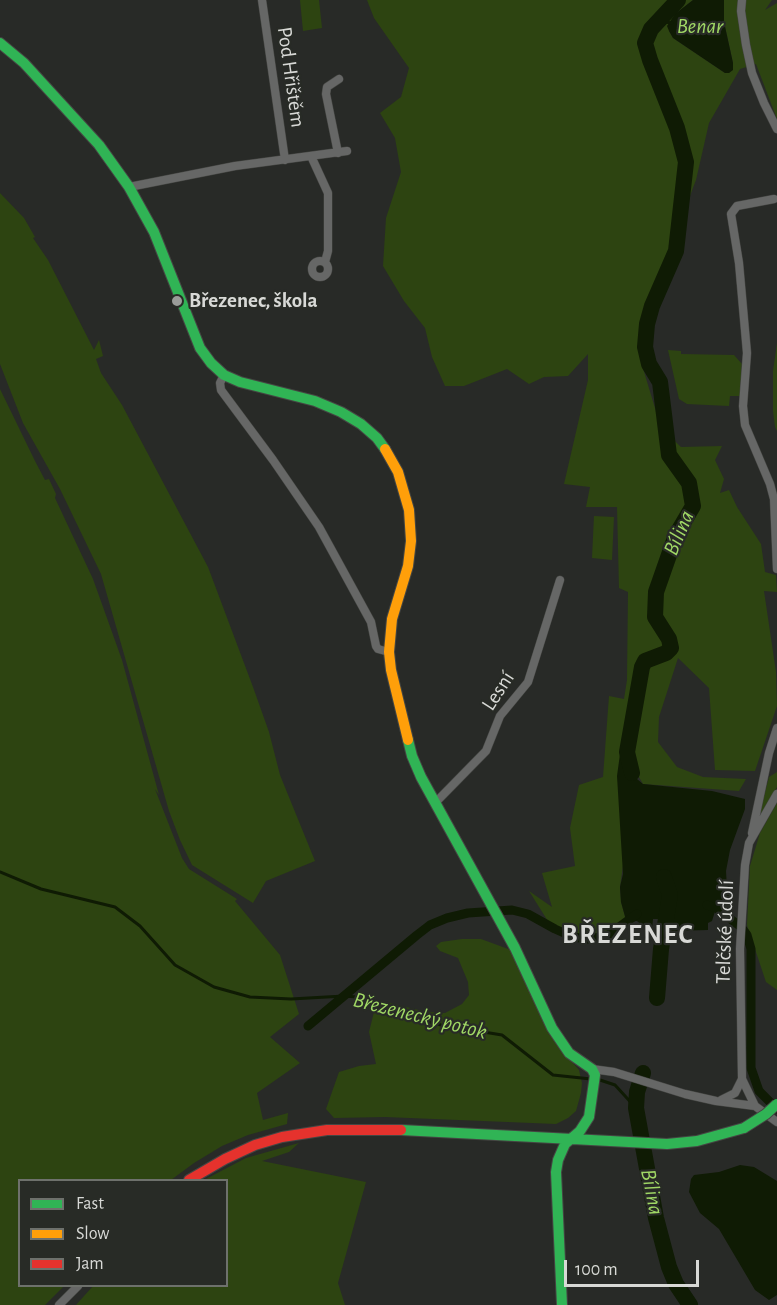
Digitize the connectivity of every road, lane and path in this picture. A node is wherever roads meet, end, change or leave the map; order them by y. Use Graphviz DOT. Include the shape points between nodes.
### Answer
graph roads {
  1 [pos="262,0"];
  2 [pos="742,0"];
  3 [pos="0,43"];
  4 [pos="339,79"];
  5 [pos="777,129"];
  6 [pos="348,151"];
  7 [pos="338,153"];
  8 [pos="311,156"];
  9 [pos="285,160"];
  10 [pos="129,188"];
  11 [pos="774,200"];
  12 [pos="325,262"];
  13 [pos="225,375"];
  14 [pos="777,569"];
  15 [pos="560,580"];
  16 [pos="389,652"];
  17 [pos="777,728"];
  18 [pos="767,765"];
  19 [pos="777,765"];
  20 [pos="777,794"];
  21 [pos="435,803"];
  22 [pos="750,843"];
  23 [pos="593,1076"];
  24 [pos="742,1079"];
  25 [pos="716,1101"];
  26 [pos="777,1104"];
  27 [pos="755,1106"];
  28 [pos="777,1122"];
  29 [pos="571,1138"];
  30 [pos="191,1179"];
  31 [pos="77,1287"];
  32 [pos="59,1305"];
  33 [pos="562,1305"];
  1 -- 9 [label="street, Pod Hřištěm"];
  2 -- 5 [label="street" via="752,73"];
  3 -- 10 [label="street" via="24,63 99,145"];
  4 -- 7 [label="street" via="327,87 326,94"];
  6 -- 7 [label="street, Pod Hřištěm"];
  7 -- 8 [label="street, Pod Hřištěm"];
  8 -- 9 [label="street, Pod Hřištěm"];
  8 -- 12 [label="street" via="328,193"];
  9 -- 10 [label="street, Pod Hřištěm"];
  10 -- 13 [label="street" via="154,232 200,348"];
  11 -- 14 [label="street" via="737,206 731,214 747,353 745,424 774,499"];
  13 -- 16 [label="street" via="220,383 222,393 319,527 371,622 376,646"];
  13 -- 16 [label="street" via="334,409 369,431 390,455 405,495 411,541 408,566 392,619"];
  15 -- 21 [label="street, Lesní" via="528,682 500,716 486,751"];
  16 -- 21 [label="street" via="412,756"];
  17 -- 18 [label="street"];
  18 -- 19 [label="street"];
  18 -- 22 [label="street"];
  20 -- 22 [label="street, Telčské údolí"];
  21 -- 23 [label="street" via="502,923 552,1028 569,1053"];
  22 -- 24 [label="street, Telčské údolí" via="740,939"];
  23 -- 25 [label="street" via="636,1078"];
  23 -- 29 [label="street" via="589,1117"];
  24 -- 25 [label="street" via="735,1094"];
  24 -- 27 [label="street"];
  25 -- 27 [label="street"];
  26 -- 29 [label="street, bridge" via="744,1128 697,1141 667,1144"];
  27 -- 28 [label="street"];
  29 -- 30 [label="street" via="380,1129 308,1131 255,1145"];
  29 -- 33 [label="street" via="562,1150 556,1172"];
  31 -- 32 [label="street"];
}
